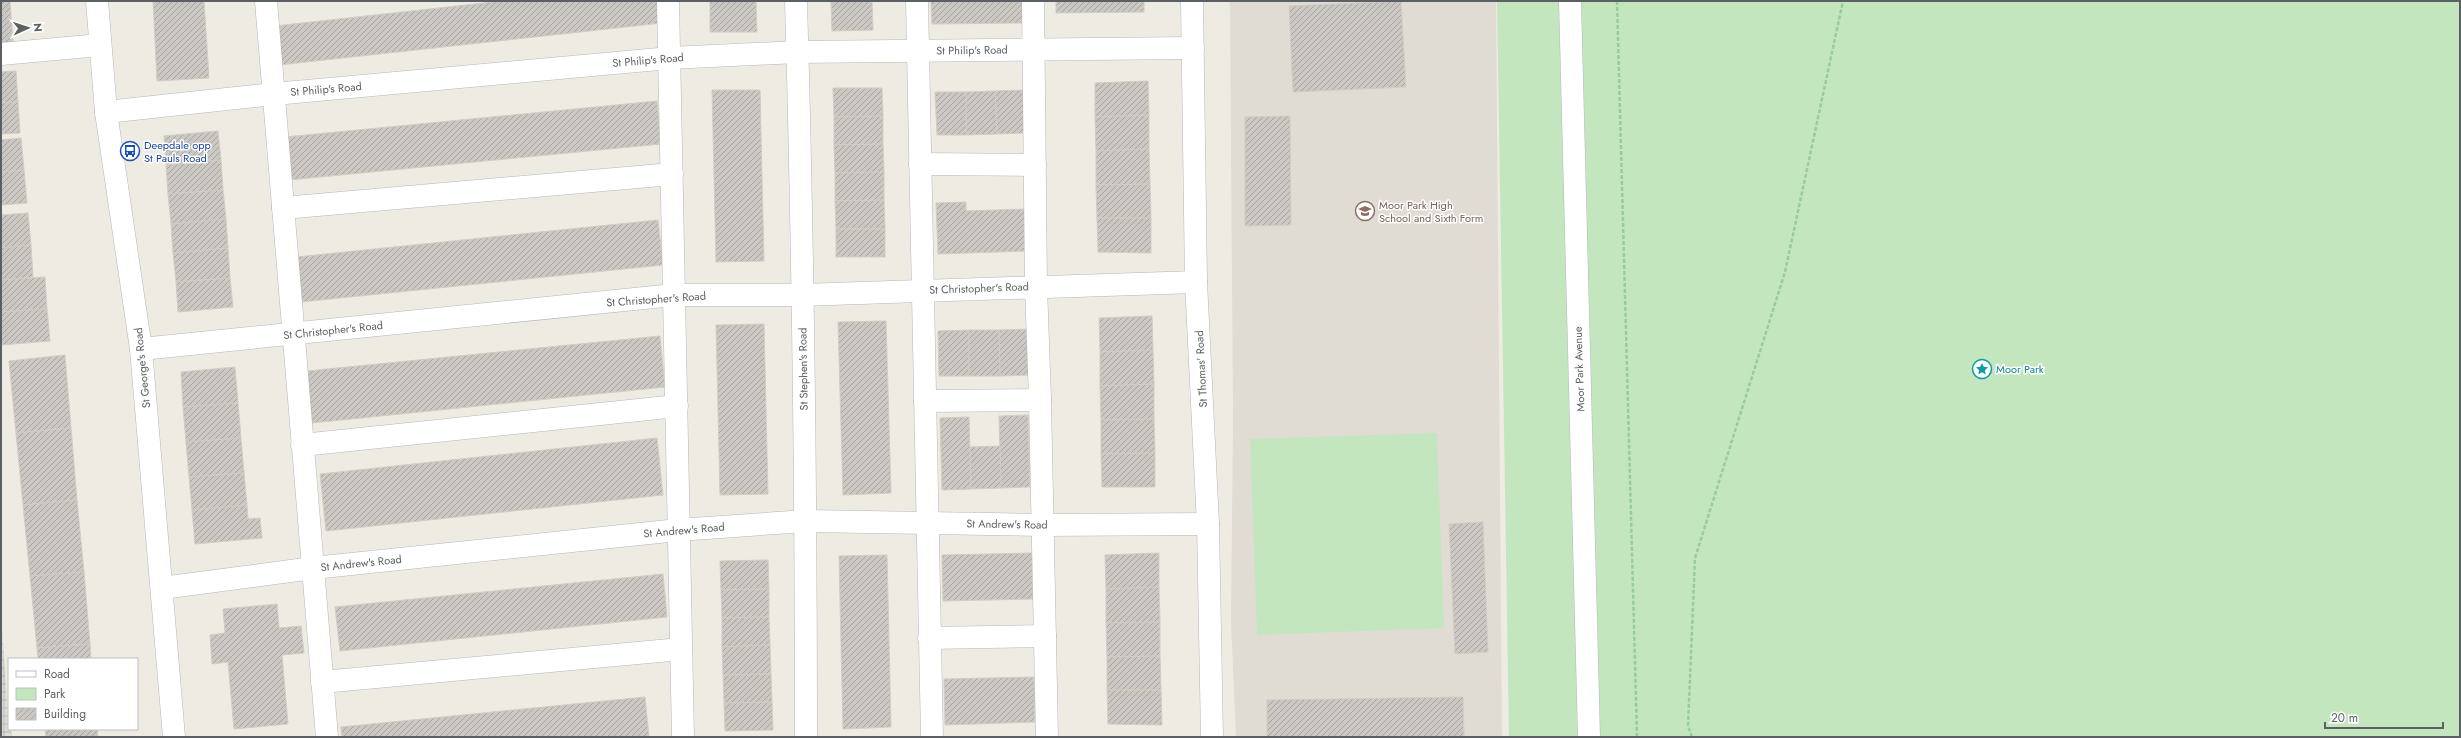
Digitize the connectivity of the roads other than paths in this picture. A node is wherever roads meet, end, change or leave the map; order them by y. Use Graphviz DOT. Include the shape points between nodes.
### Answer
graph roads {
  1 [pos="97,1"];
  2 [pos="266,1"];
  3 [pos="668,1"];
  4 [pos="796,1"];
  5 [pos="917,1"];
  6 [pos="1033,1"];
  7 [pos="1192,1"];
  8 [pos="1570,1"];
  9 [pos="100,45"];
  10 [pos="1193,48"];
  11 [pos="1032,49"];
  12 [pos="918,51"];
  13 [pos="798,52"];
  14 [pos="1,54"];
  15 [pos="670,58"];
  16 [pos="274,94"];
  17 [pos="106,112"];
  18 [pos="920,164"];
  19 [pos="1035,165"];
  20 [pos="672,174"];
  21 [pos="284,208"];
  22 [pos="1196,282"];
  23 [pos="1036,286"];
  24 [pos="924,289"];
  25 [pos="801,294"];
  26 [pos="674,295"];
  27 [pos="293,334"];
  28 [pos="141,349"];
  29 [pos="1040,400"];
  30 [pos="925,401"];
  31 [pos="676,406"];
  32 [pos="302,445"];
  33 [pos="806,521"];
  34 [pos="927,523"];
  35 [pos="1208,524"];
  36 [pos="1042,525"];
  37 [pos="678,530"];
  38 [pos="313,568"];
  39 [pos="162,588"];
  40 [pos="1046,636"];
  41 [pos="930,638"];
  42 [pos="681,649"];
  43 [pos="322,682"];
  44 [pos="174,737"];
  45 [pos="327,737"];
  46 [pos="683,737"];
  47 [pos="806,737"];
  48 [pos="932,737"];
  49 [pos="1047,737"];
  50 [pos="1212,737"];
  51 [pos="1590,737"];
  1 -- 9 [label="street, St George's Road"];
  2 -- 16 [label="street"];
  3 -- 15 [label="street"];
  4 -- 13 [label="street, St Stephen's Road"];
  5 -- 12 [label="street"];
  6 -- 11 [label="street"];
  7 -- 10 [label="street, St Thomas' Road"];
  8 -- 51 [label="street, Moor Park Avenue"];
  9 -- 14 [label="street"];
  9 -- 17 [label="street, St George's Road"];
  10 -- 11 [label="street, St Philip's Road"];
  10 -- 22 [label="street, St Thomas' Road"];
  11 -- 12 [label="street, St Philip's Road"];
  11 -- 19 [label="street"];
  12 -- 13 [label="street, St Philip's Road"];
  12 -- 18 [label="street"];
  13 -- 15 [label="street, St Philip's Road"];
  13 -- 25 [label="street, St Stephen's Road" via="803,221"];
  15 -- 16 [label="street, St Philip's Road"];
  15 -- 20 [label="street"];
  16 -- 17 [label="street, St Philip's Road"];
  16 -- 21 [label="street"];
  17 -- 28 [label="street, St George's Road"];
  18 -- 19 [label="street"];
  18 -- 24 [label="street"];
  19 -- 23 [label="street"];
  20 -- 21 [label="street"];
  20 -- 26 [label="street"];
  21 -- 27 [label="street"];
  22 -- 23 [label="street, St Christopher's Road"];
  22 -- 35 [label="street, St Thomas' Road"];
  23 -- 24 [label="street, St Christopher's Road"];
  23 -- 29 [label="street"];
  24 -- 25 [label="street, St Christopher's Road"];
  24 -- 30 [label="street"];
  25 -- 26 [label="street, St Christopher's Road"];
  25 -- 33 [label="street, St Stephen's Road"];
  26 -- 27 [label="street, St Christopher's Road"];
  26 -- 31 [label="street"];
  27 -- 28 [label="street, St Christopher's Road"];
  27 -- 32 [label="street"];
  28 -- 39 [label="street, St George's Road"];
  29 -- 30 [label="street"];
  29 -- 36 [label="street"];
  30 -- 34 [label="street"];
  31 -- 32 [label="street"];
  31 -- 37 [label="street"];
  32 -- 38 [label="street"];
  33 -- 34 [label="street, St Andrew's Road"];
  33 -- 37 [label="street, St Andrew's Road"];
  33 -- 47 [label="street, St Stephen's Road"];
  34 -- 36 [label="street, St Andrew's Road"];
  34 -- 41 [label="street"];
  35 -- 36 [label="street, St Andrew's Road"];
  35 -- 50 [label="street, St Thomas' Road"];
  36 -- 40 [label="street"];
  37 -- 38 [label="street, St Andrew's Road"];
  37 -- 42 [label="street"];
  38 -- 39 [label="street, St Andrew's Road"];
  38 -- 43 [label="street"];
  39 -- 44 [label="street, St George's Road"];
  40 -- 41 [label="street"];
  40 -- 49 [label="street"];
  41 -- 48 [label="street"];
  42 -- 43 [label="street"];
  42 -- 46 [label="street"];
  43 -- 45 [label="street"];
}
